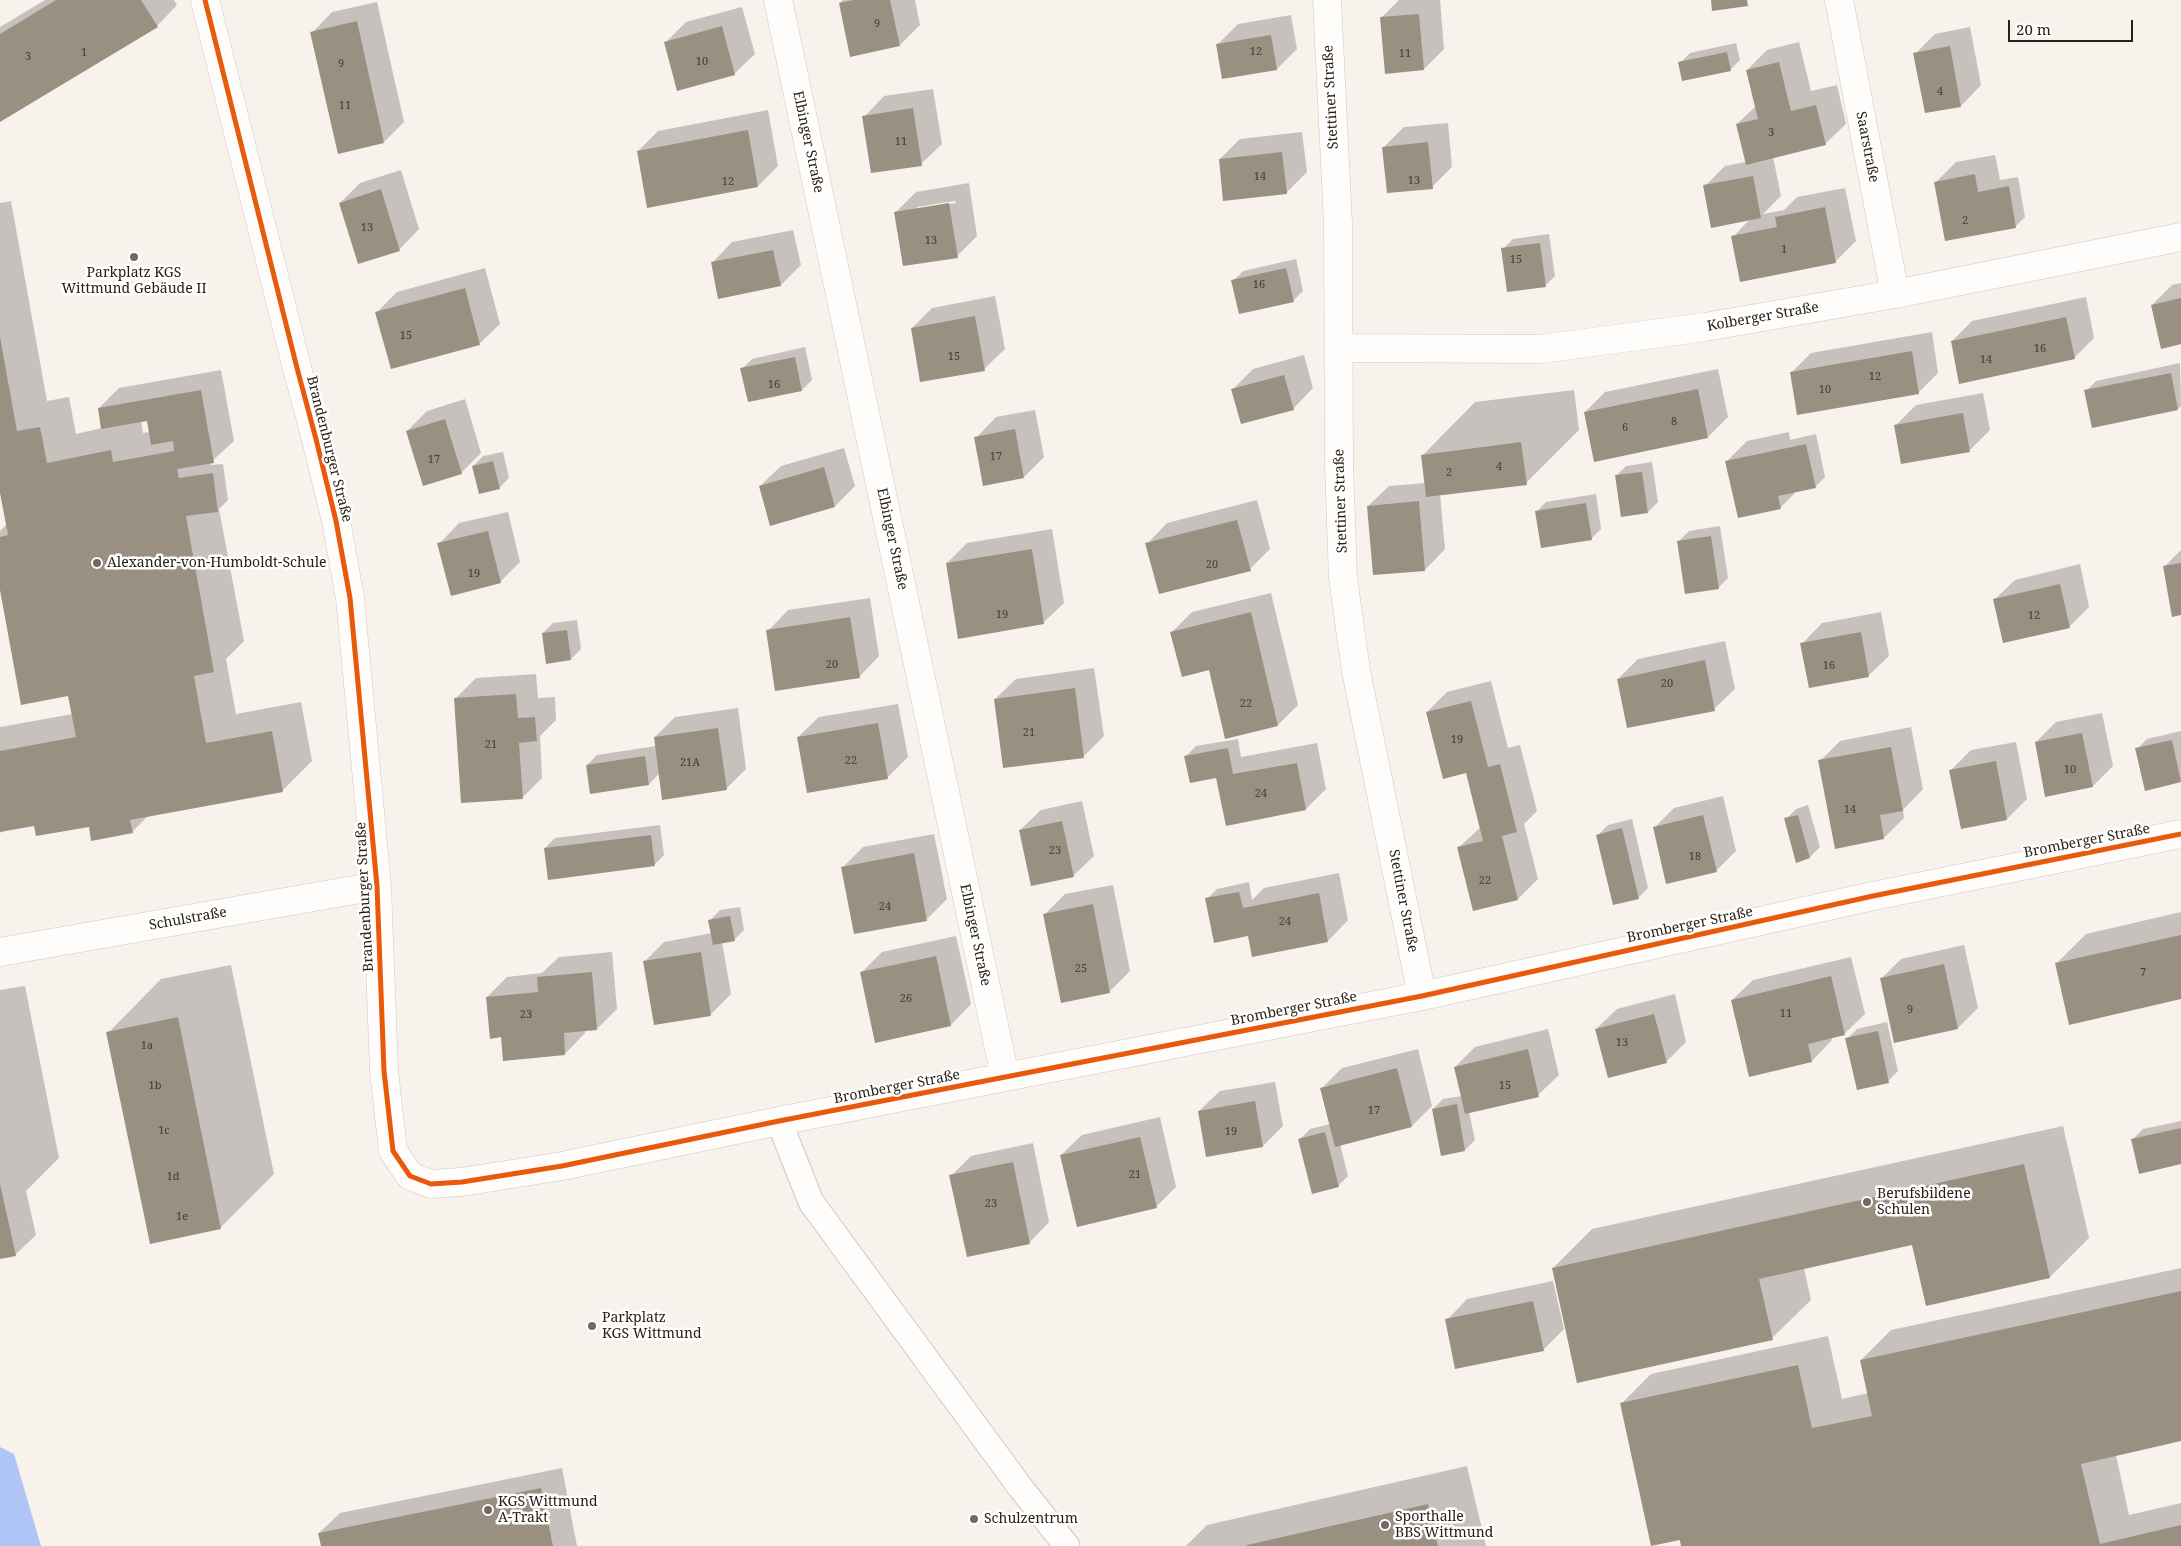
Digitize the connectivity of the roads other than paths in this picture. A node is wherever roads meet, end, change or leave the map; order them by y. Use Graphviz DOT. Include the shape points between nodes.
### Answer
graph roads {
  1 [pos="205,0"];
  2 [pos="778,0"];
  3 [pos="1327,0"];
  4 [pos="1839,0"];
  5 [pos="2181,237"];
  6 [pos="1895,294"];
  7 [pos="1340,348"];
  8 [pos="2181,834"];
  9 [pos="377,886"];
  10 [pos="0,952"];
  11 [pos="1422,996"];
  12 [pos="1006,1077"];
  13 [pos="779,1121"];
  14 [pos="410,1176"];
  15 [pos="1067,1546"];
  1 -- 9 [label="street, Brandenburger Straße" via="336,521 350,598"];
  2 -- 12 [label="street, Elbinger Straße"];
  3 -- 7 [label="street, Stettiner Straße" via="1338,223"];
  4 -- 6 [label="street, Saarstraße"];
  5 -- 6 [label="street, Kolberger Straße"];
  6 -- 7 [label="street, Kolberger Straße" via="1705,327 1541,349"];
  7 -- 11 [label="street, Stettiner Straße" via="1339,464 1343,578 1356,671"];
  8 -- 11 [label="street, Bromberger Straße" via="1863,898"];
  9 -- 10 [label="street, Schulstraße"];
  9 -- 14 [label="street, Brandenburger Straße" via="384,1071 393,1151"];
  11 -- 12 [label="street, Bromberger Straße"];
  12 -- 13 [label="street, Bromberger Straße"];
  13 -- 14 [label="street, Bromberger Straße" via="562,1166 462,1182 430,1184"];
  13 -- 15 [label="lane" via="811,1202"];
}
